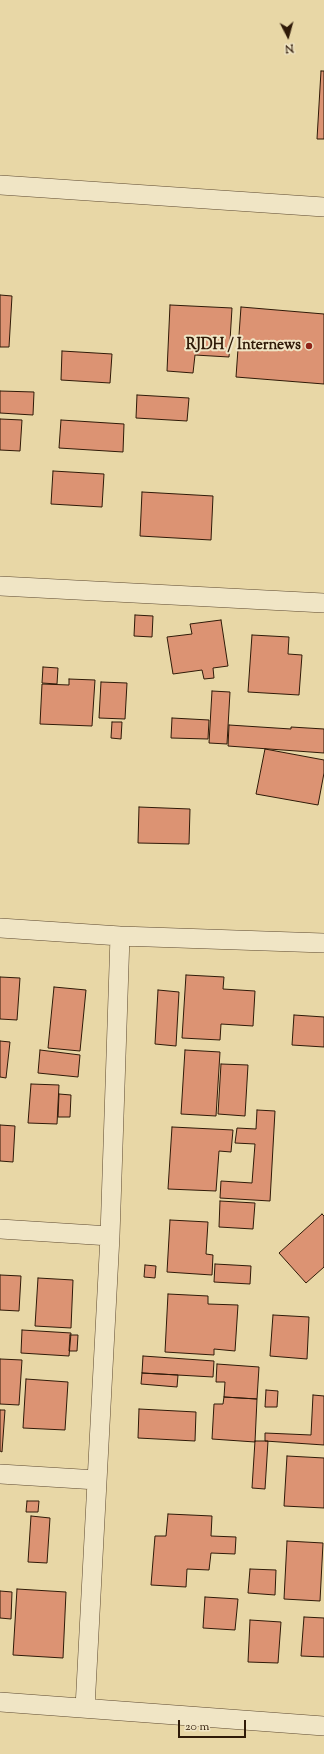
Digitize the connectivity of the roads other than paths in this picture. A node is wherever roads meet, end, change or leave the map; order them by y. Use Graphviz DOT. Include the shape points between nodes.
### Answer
graph roads {
  1 [pos="0,185"];
  2 [pos="324,207"];
  3 [pos="0,586"];
  4 [pos="324,603"];
  5 [pos="0,928"];
  6 [pos="120,936"];
  7 [pos="324,943"];
  8 [pos="0,1229"];
  9 [pos="110,1236"];
  10 [pos="0,1474"];
  11 [pos="97,1480"];
  12 [pos="0,1702"];
  13 [pos="85,1708"];
  14 [pos="324,1726"];
  1 -- 2 [label="street"];
  3 -- 4 [label="street"];
  5 -- 6 [label="street"];
  6 -- 7 [label="street"];
  6 -- 9 [label="street"];
  8 -- 9 [label="street"];
  9 -- 11 [label="street"];
  10 -- 11 [label="street"];
  11 -- 13 [label="street"];
  12 -- 13 [label="street"];
  13 -- 14 [label="street"];
}
